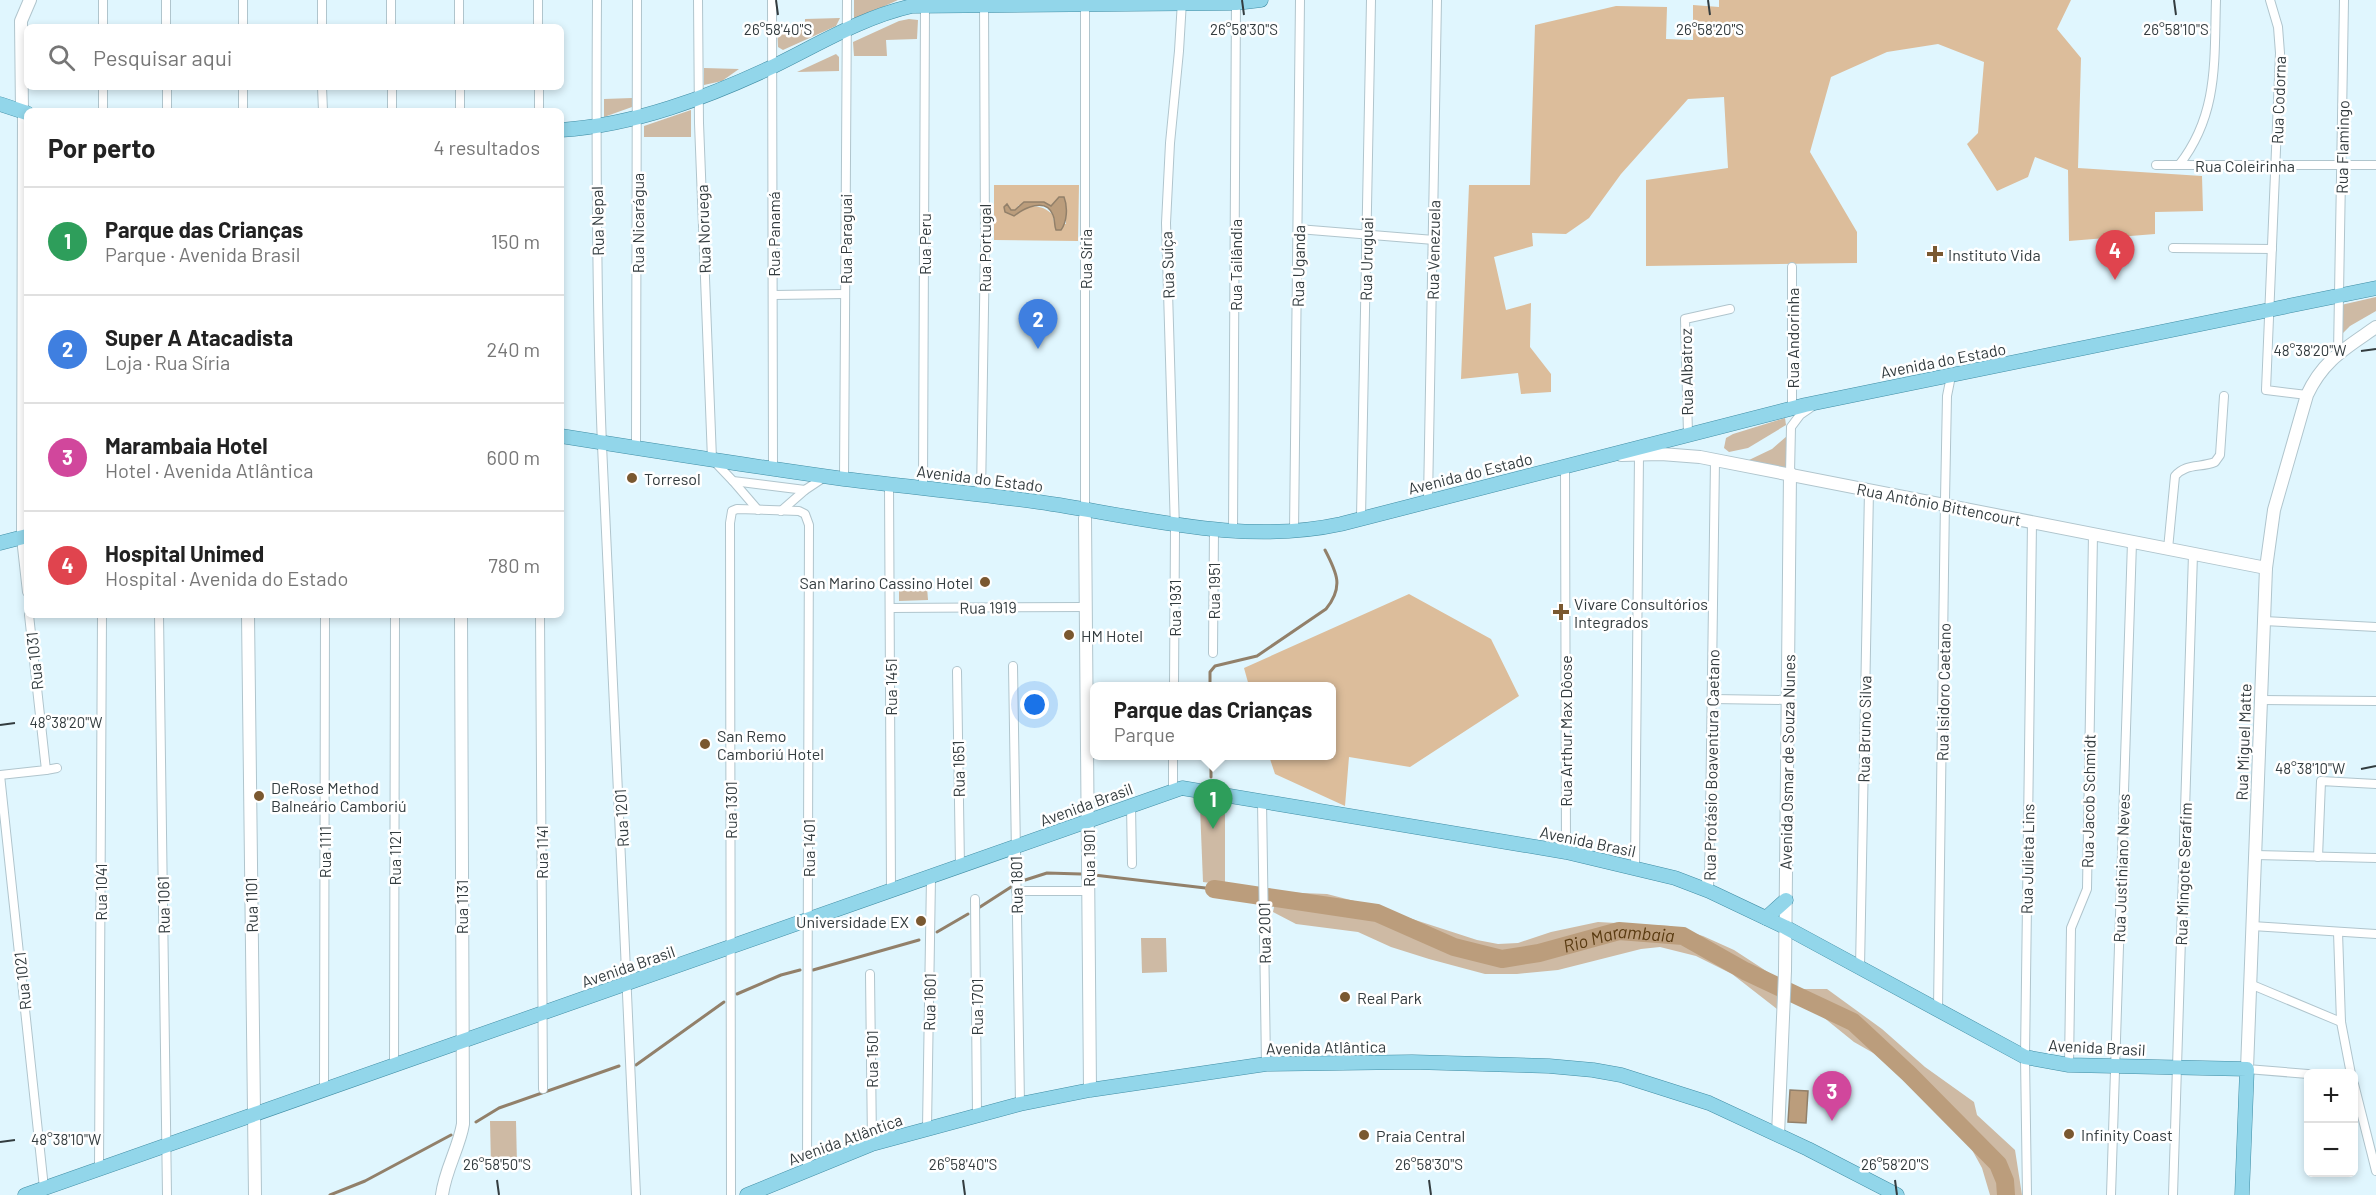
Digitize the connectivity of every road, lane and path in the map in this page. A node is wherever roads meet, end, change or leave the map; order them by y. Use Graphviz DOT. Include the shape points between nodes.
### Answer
graph roads {
  1 [pos="17,0"];
  2 [pos="24,0"];
  3 [pos="30,0"];
  4 [pos="103,0"];
  5 [pos="166,0"];
  6 [pos="243,0"];
  7 [pos="322,0"];
  8 [pos="391,0"];
  9 [pos="459,0"];
  10 [pos="538,0"];
  11 [pos="597,0"];
  12 [pos="637,0"];
  13 [pos="698,0"];
  14 [pos="772,0"];
  15 [pos="847,0"];
  16 [pos="1261,0"];
  17 [pos="1300,0"];
  18 [pos="1371,0"];
  19 [pos="1437,0"];
  20 [pos="2216,0"];
  21 [pos="2270,0"];
  22 [pos="2344,0"];
  23 [pos="925,2"];
  24 [pos="984,2"];
  25 [pos="1085,2"];
  26 [pos="1182,2"];
  27 [pos="1236,2"];
  28 [pos="103,24"];
  29 [pos="166,24"];
  30 [pos="243,24"];
  31 [pos="322,24"];
  32 [pos="392,24"];
  33 [pos="459,24"];
  34 [pos="538,24"];
  35 [pos="846,29"];
  36 [pos="772,66"];
  37 [pos="24,89"];
  38 [pos="24,90"];
  39 [pos="103,90"];
  40 [pos="167,90"];
  41 [pos="243,90"];
  42 [pos="322,90"];
  43 [pos="392,90"];
  44 [pos="460,90"];
  45 [pos="539,90"];
  46 [pos="699,98"];
  47 [pos="0,104"];
  48 [pos="25,108"];
  49 [pos="103,108"];
  50 [pos="167,108"];
  51 [pos="243,108"];
  52 [pos="323,108"];
  53 [pos="392,108"];
  54 [pos="460,108"];
  55 [pos="539,108"];
  56 [pos="24,112"];
  57 [pos="637,117"];
  58 [pos="596,127"];
  59 [pos="564,130"];
  60 [pos="2156,165"];
  61 [pos="2179,165"];
  62 [pos="2276,165"];
  63 [pos="2341,165"];
  64 [pos="2376,165"];
  65 [pos="1298,229"];
  66 [pos="1366,235"];
  67 [pos="1434,240"];
  68 [pos="2172,248"];
  69 [pos="2272,249"];
  70 [pos="1792,267"];
  71 [pos="2376,288"];
  72 [pos="845,294"];
  73 [pos="2339,294"];
  74 [pos="773,295"];
  75 [pos="1730,309"];
  76 [pos="2270,309"];
  77 [pos="2376,327"];
  78 [pos="2338,353"];
  79 [pos="1951,376"];
  80 [pos="2307,395"];
  81 [pos="2224,396"];
  82 [pos="1818,402"];
  83 [pos="1792,408"];
  84 [pos="1688,434"];
  85 [pos="564,436"];
  86 [pos="602,442"];
  87 [pos="636,447"];
  88 [pos="1611,455"];
  89 [pos="1639,455"];
  90 [pos="712,459"];
  91 [pos="1715,460"];
  92 [pos="1565,467"];
  93 [pos="773,468"];
  94 [pos="1790,473"];
  95 [pos="826,476"];
  96 [pos="844,478"];
  97 [pos="733,481"];
  98 [pos="889,483"];
  99 [pos="923,487"];
  100 [pos="805,490"];
  101 [pos="1869,490"];
  102 [pos="981,495"];
  103 [pos="1428,500"];
  104 [pos="1945,505"];
  105 [pos="758,510"];
  106 [pos="781,511"];
  107 [pos="1085,514"];
  108 [pos="1361,518"];
  109 [pos="2032,522"];
  110 [pos="809,525"];
  111 [pos="1175,526"];
  112 [pos="1214,529"];
  113 [pos="1233,531"];
  114 [pos="1294,532"];
  115 [pos="2093,534"];
  116 [pos="24,537"];
  117 [pos="2132,542"];
  118 [pos="0,543"];
  119 [pos="2168,549"];
  120 [pos="2193,554"];
  121 [pos="2266,568"];
  122 [pos="1086,607"];
  123 [pos="890,608"];
  124 [pos="29,618"];
  125 [pos="102,618"];
  126 [pos="159,618"];
  127 [pos="248,618"];
  128 [pos="325,618"];
  129 [pos="395,618"];
  130 [pos="461,618"];
  131 [pos="540,618"];
  132 [pos="2264,621"];
  133 [pos="2376,627"];
  134 [pos="1213,653"];
  135 [pos="1013,666"];
  136 [pos="957,671"];
  137 [pos="1174,682"];
  138 [pos="1712,699"];
  139 [pos="1788,700"];
  140 [pos="2261,700"];
  141 [pos="2376,701"];
  142 [pos="1173,760"];
  143 [pos="57,768"];
  144 [pos="46,770"];
  145 [pos="0,775"];
  146 [pos="2376,784"];
  147 [pos="1173,789"];
  148 [pos="1262,801"];
  149 [pos="1131,805"];
  150 [pos="1088,822"];
  151 [pos="1016,847"];
  152 [pos="1566,852"];
  153 [pos="2255,855"];
  154 [pos="2318,857"];
  155 [pos="2376,858"];
  156 [pos="1132,864"];
  157 [pos="960,867"];
  158 [pos="1635,867"];
  159 [pos="931,877"];
  160 [pos="891,891"];
  161 [pos="1016,891"];
  162 [pos="1088,891"];
  163 [pos="1709,891"];
  164 [pos="975,899"];
  165 [pos="1786,900"];
  166 [pos="1766,918"];
  167 [pos="807,920"];
  168 [pos="2252,926"];
  169 [pos="1785,927"];
  170 [pos="2338,932"];
  171 [pos="2376,934"];
  172 [pos="730,948"];
  173 [pos="1860,968"];
  174 [pos="870,974"];
  175 [pos="629,983"];
  176 [pos="2250,984"];
  177 [pos="1938,1009"];
  178 [pos="542,1014"];
  179 [pos="2341,1022"];
  180 [pos="462,1042"];
  181 [pos="2025,1057"];
  182 [pos="1266,1064"];
  183 [pos="2069,1065"];
  184 [pos="394,1066"];
  185 [pos="2115,1066"];
  186 [pos="2177,1067"];
  187 [pos="2350,1069"];
  188 [pos="2247,1070"];
  189 [pos="2304,1074"];
  190 [pos="543,1089"];
  191 [pos="324,1090"];
  192 [pos="1090,1090"];
  193 [pos="2358,1100"];
  194 [pos="1020,1104"];
  195 [pos="254,1114"];
  196 [pos="977,1115"];
  197 [pos="927,1128"];
  198 [pos="1778,1135"];
  199 [pos="872,1144"];
  200 [pos="166,1145"];
  201 [pos="99,1169"];
  202 [pos="807,1170"];
  203 [pos="2376,1171"];
  204 [pos="44,1188"];
  205 [pos="25,1195"];
  206 [pos="167,1195"];
  207 [pos="255,1195"];
  208 [pos="442,1195"];
  209 [pos="636,1195"];
  210 [pos="731,1195"];
  211 [pos="747,1195"];
  212 [pos="1897,1195"];
  213 [pos="2026,1195"];
  214 [pos="2111,1195"];
  215 [pos="2173,1195"];
  216 [pos="2242,1195"];
  1 -- 2 [label="street"];
  3 -- 37 [label="street" via="21,21"];
  4 -- 28 [label="street"];
  5 -- 29 [label="street"];
  6 -- 30 [label="street"];
  7 -- 31 [label="street"];
  8 -- 32 [label="street"];
  9 -- 33 [label="street"];
  10 -- 34 [label="street"];
  11 -- 58 [label="street, Rua Nepal"];
  12 -- 57 [label="street, Rua Nicarágua"];
  13 -- 46 [label="street, Rua Noruega"];
  14 -- 36 [label="street, Rua Panamá"];
  15 -- 35 [label="street, Rua Paraguai"];
  16 -- 27 [label="main road"];
  17 -- 65 [label="street, Rua Uganda"];
  18 -- 66 [label="street, Rua Uruguai"];
  19 -- 67 [label="street, Rua Venezuela"];
  20 -- 61 [label="street, Rua Coleirinha" via="2210,105 2193,147"];
  21 -- 62 [label="street, Rua Codorna" via="2280,53"];
  22 -- 63 [label="street, Rua Flamingo"];
  23 -- 24 [label="main road"];
  23 -- 35 [label="main road"];
  23 -- 99 [label="street, Rua Peru"];
  24 -- 25 [label="main road"];
  24 -- 102 [label="street, Rua Portugal"];
  25 -- 26 [label="main road"];
  25 -- 107 [label="street, Rua Síria"];
  26 -- 27 [label="main road"];
  26 -- 111 [label="street, Rua Suíça" via="1166,223"];
  27 -- 113 [label="street, Rua Tailândia"];
  35 -- 36 [label="main road"];
  35 -- 72 [label="street, Rua Paraguai"];
  36 -- 46 [label="main road"];
  36 -- 74 [label="street, Rua Panamá"];
  38 -- 48 [label="street"];
  39 -- 49 [label="street"];
  40 -- 50 [label="street"];
  41 -- 51 [label="street"];
  42 -- 52 [label="street"];
  43 -- 53 [label="street"];
  44 -- 54 [label="street"];
  45 -- 55 [label="street"];
  46 -- 57 [label="main road"];
  46 -- 90 [label="street, Rua Noruega"];
  47 -- 56 [label="main road"];
  57 -- 58 [label="main road"];
  57 -- 87 [label="street, Rua Nicarágua"];
  58 -- 59 [label="main road"];
  58 -- 86 [label="street, Rua Nepal"];
  60 -- 61 [label="street"];
  61 -- 62 [label="street, Rua Coleirinha"];
  62 -- 63 [label="street, Rua Coleirinha"];
  62 -- 69 [label="street, Rua Codorna"];
  63 -- 64 [label="street, Rua Coleirinha"];
  63 -- 73 [label="street, Rua Flamingo"];
  65 -- 66 [label="street"];
  65 -- 114 [label="street, Rua Uganda"];
  66 -- 67 [label="street"];
  66 -- 108 [label="street, Rua Uruguai"];
  67 -- 103 [label="street, Rua Venezuela"];
  68 -- 69 [label="street"];
  69 -- 76 [label="street, Rua Codorna"];
  70 -- 83 [label="street, Rua Andorinha"];
  71 -- 73 [label="main road, Avenida do Estado"];
  72 -- 74 [label="street"];
  72 -- 96 [label="street, Rua Paraguai"];
  73 -- 76 [label="main road, Avenida do Estado"];
  73 -- 78 [label="street, Rua Flamingo"];
  74 -- 93 [label="street, Rua Panamá"];
  75 -- 84 [label="street, Rua Albatroz" via="1685,319"];
  76 -- 79 [label="main road, Avenida do Estado"];
  76 -- 80 [label="street, Rua Codorna" via="2266,390"];
  77 -- 78 [label="street, Rua Miguel Matte"];
  78 -- 80 [label="street, Rua Miguel Matte" via="2321,369"];
  79 -- 82 [label="main road, Avenida do Estado"];
  79 -- 104 [label="street, Rua Isidoro Caetano" via="1947,396"];
  80 -- 121 [label="street, Rua Miguel Matte" via="2274,510"];
  81 -- 119 [label="street" via="2220,455 2215,462 2180,470 2175,477"];
  82 -- 83 [label="main road, Avenida do Estado"];
  82 -- 94 [label="street, Avenida Osmar de Souza Nunes" via="1791,427"];
  83 -- 84 [label="main road, Avenida do Estado"];
  84 -- 88 [label="main road, Avenida do Estado"];
  85 -- 86 [label="main road, Avenida do Estado"];
  86 -- 87 [label="main road, Avenida do Estado"];
  86 -- 175 [label="street, Rua 1201"];
  87 -- 90 [label="main road, Avenida do Estado"];
  88 -- 89 [label="street, Rua Antônio Bittencourt"];
  88 -- 92 [label="main road, Avenida do Estado"];
  89 -- 91 [label="street, Rua Antônio Bittencourt"];
  89 -- 158 [label="street"];
  90 -- 93 [label="main road, Avenida do Estado"];
  90 -- 97 [label="street"];
  91 -- 94 [label="street, Rua Antônio Bittencourt"];
  91 -- 138 [label="street, Rua Protásio Boaventura Caetano"];
  92 -- 103 [label="main road, Avenida do Estado"];
  92 -- 152 [label="street, Rua Arthur Max Dôose"];
  93 -- 95 [label="main road, Avenida do Estado"];
  94 -- 101 [label="street, Rua Antônio Bittencourt"];
  94 -- 139 [label="street, Avenida Osmar de Souza Nunes"];
  95 -- 96 [label="main road, Avenida do Estado"];
  95 -- 100 [label="street"];
  96 -- 98 [label="main road, Avenida do Estado"];
  97 -- 100 [label="street"];
  97 -- 105 [label="street"];
  98 -- 99 [label="main road, Avenida do Estado"];
  98 -- 123 [label="street, Rua 1451"];
  99 -- 102 [label="main road, Avenida do Estado"];
  100 -- 106 [label="street"];
  101 -- 104 [label="street, Rua Antônio Bittencourt"];
  101 -- 173 [label="street, Rua Bruno Silva"];
  102 -- 107 [label="main road, Avenida do Estado"];
  103 -- 108 [label="main road, Avenida do Estado"];
  104 -- 109 [label="street, Rua Antônio Bittencourt"];
  104 -- 177 [label="street, Rua Isidoro Caetano"];
  105 -- 106 [label="street, Rua 1301"];
  105 -- 172 [label="street, Rua 1301" via="737,509 730,515"];
  106 -- 110 [label="street, Rua 1301" via="799,511 805,514"];
  107 -- 111 [label="main road, Avenida do Estado"];
  107 -- 122 [label="street, Rua 1901"];
  108 -- 114 [label="main road, Avenida do Estado"];
  109 -- 115 [label="street, Rua Antônio Bittencourt"];
  109 -- 181 [label="street, Rua Julieta Lins"];
  110 -- 167 [label="street, Rua 1401"];
  111 -- 112 [label="main road, Avenida do Estado"];
  111 -- 137 [label="street, Rua 1931"];
  112 -- 113 [label="main road, Avenida do Estado"];
  112 -- 134 [label="street, Rua 1951"];
  113 -- 114 [label="main road, Avenida do Estado"];
  115 -- 117 [label="street, Rua Antônio Bittencourt"];
  115 -- 183 [label="street, Rua Jacob Schmidt" via="2087,889 2071,928"];
  116 -- 118 [label="main road"];
  117 -- 119 [label="street, Rua Antônio Bittencourt"];
  117 -- 185 [label="street, Rua Justiniano Neves"];
  119 -- 120 [label="street, Rua Antônio Bittencourt"];
  120 -- 121 [label="street, Rua Antônio Bittencourt"];
  120 -- 186 [label="street, Rua Mingote Serafim"];
  121 -- 132 [label="street, Rua Miguel Matte"];
  122 -- 123 [label="street, Rua 1919"];
  122 -- 150 [label="street, Rua 1901"];
  123 -- 160 [label="street, Rua 1451"];
  124 -- 144 [label="street, Rua 1031"];
  125 -- 201 [label="street, Rua 1041"];
  126 -- 200 [label="street, Rua 1061"];
  127 -- 195 [label="street, Rua 1101"];
  128 -- 191 [label="street, Rua 1111"];
  129 -- 184 [label="street, Rua 1121"];
  130 -- 180 [label="street, Rua 1131"];
  131 -- 178 [label="street, Rua 1141"];
  132 -- 133 [label="street"];
  132 -- 140 [label="street, Rua Miguel Matte"];
  135 -- 151 [label="street, Rua 1801"];
  136 -- 157 [label="street, Rua 1651"];
  138 -- 139 [label="street"];
  138 -- 163 [label="street, Rua Protásio Boaventura Caetano"];
  139 -- 165 [label="street, Avenida Osmar de Souza Nunes"];
  140 -- 141 [label="street"];
  140 -- 153 [label="street, Rua Miguel Matte"];
  142 -- 147 [label="street"];
  143 -- 144 [label="street"];
  144 -- 145 [label="street"];
  145 -- 204 [label="street, Rua 1021"];
  146 -- 154 [label="street" via="2321,781"];
  147 -- 148 [label="main road, Avenida Brasil" via="1190,788"];
  147 -- 149 [label="main road, Avenida Brasil"];
  148 -- 152 [label="main road, Avenida Brasil"];
  148 -- 182 [label="street, Rua 2001"];
  149 -- 150 [label="main road, Avenida Brasil"];
  149 -- 156 [label="street"];
  150 -- 151 [label="main road, Avenida Brasil"];
  150 -- 162 [label="street, Rua 1901"];
  151 -- 157 [label="main road, Avenida Brasil"];
  151 -- 161 [label="street, Rua 1801"];
  152 -- 158 [label="main road, Avenida Brasil"];
  153 -- 154 [label="street"];
  153 -- 168 [label="street, Rua Miguel Matte"];
  154 -- 155 [label="street"];
  157 -- 159 [label="main road, Avenida Brasil"];
  158 -- 163 [label="main road, Avenida Brasil"];
  159 -- 160 [label="main road, Avenida Brasil"];
  159 -- 197 [label="street, Rua 1601"];
  160 -- 167 [label="main road, Avenida Brasil"];
  161 -- 162 [label="street"];
  161 -- 194 [label="street, Rua 1801"];
  162 -- 192 [label="street, Rua 1901"];
  163 -- 166 [label="main road, Avenida Brasil"];
  164 -- 196 [label="street, Rua 1701"];
  165 -- 166 [label="main road"];
  165 -- 169 [label="street, Avenida Osmar de Souza Nunes"];
  166 -- 169 [label="main road, Avenida Brasil"];
  167 -- 172 [label="main road, Avenida Brasil"];
  167 -- 202 [label="street, Rua 1401"];
  168 -- 170 [label="street"];
  168 -- 176 [label="street, Rua Miguel Matte"];
  169 -- 173 [label="main road, Avenida Brasil"];
  169 -- 198 [label="street, Avenida Osmar de Souza Nunes"];
  170 -- 171 [label="street"];
  170 -- 179 [label="street"];
  172 -- 175 [label="main road, Avenida Brasil"];
  172 -- 210 [label="street, Rua 1301"];
  173 -- 177 [label="main road, Avenida Brasil"];
  174 -- 199 [label="street, Rua 1501"];
  175 -- 178 [label="main road, Avenida Brasil"];
  175 -- 209 [label="street, Rua 1201"];
  176 -- 179 [label="street"];
  176 -- 188 [label="street, Rua Miguel Matte"];
  177 -- 181 [label="main road, Avenida Brasil"];
  178 -- 180 [label="main road, Avenida Brasil"];
  178 -- 190 [label="street, Rua 1141"];
  179 -- 187 [label="street"];
  180 -- 184 [label="main road, Avenida Brasil"];
  180 -- 208 [label="street, Rua 1131" via="463,1124"];
  181 -- 183 [label="main road, Avenida Brasil"];
  181 -- 213 [label="street, Rua Julieta Lins"];
  182 -- 192 [label="main road, Avenida Atlântica"];
  182 -- 198 [label="main road, Avenida Atlântica" via="1412,1062 1593,1070 1672,1089"];
  183 -- 185 [label="main road, Avenida Brasil"];
  184 -- 191 [label="main road, Avenida Brasil"];
  185 -- 186 [label="main road, Avenida Brasil"];
  185 -- 214 [label="street, Rua Justiniano Neves"];
  186 -- 188 [label="main road, Avenida Brasil"];
  186 -- 215 [label="street, Rua Mingote Serafim"];
  188 -- 189 [label="street, Avenida Brasil"];
  188 -- 216 [label="main road, Rua Miguel Matte"];
  191 -- 195 [label="main road, Avenida Brasil"];
  192 -- 194 [label="main road, Avenida Atlântica"];
  193 -- 203 [label="street"];
  194 -- 196 [label="main road, Avenida Atlântica"];
  195 -- 200 [label="main road, Avenida Brasil"];
  195 -- 207 [label="street, Rua 1101"];
  196 -- 197 [label="main road, Avenida Atlântica"];
  197 -- 199 [label="main road, Avenida Atlântica"];
  198 -- 212 [label="main road, Avenida Atlântica"];
  199 -- 202 [label="main road, Avenida Atlântica"];
  200 -- 201 [label="main road, Avenida Brasil"];
  200 -- 206 [label="street, Rua 1061"];
  201 -- 204 [label="main road, Avenida Brasil"];
  202 -- 211 [label="main road, Avenida Atlântica"];
  204 -- 205 [label="main road, Avenida Brasil"];
}
